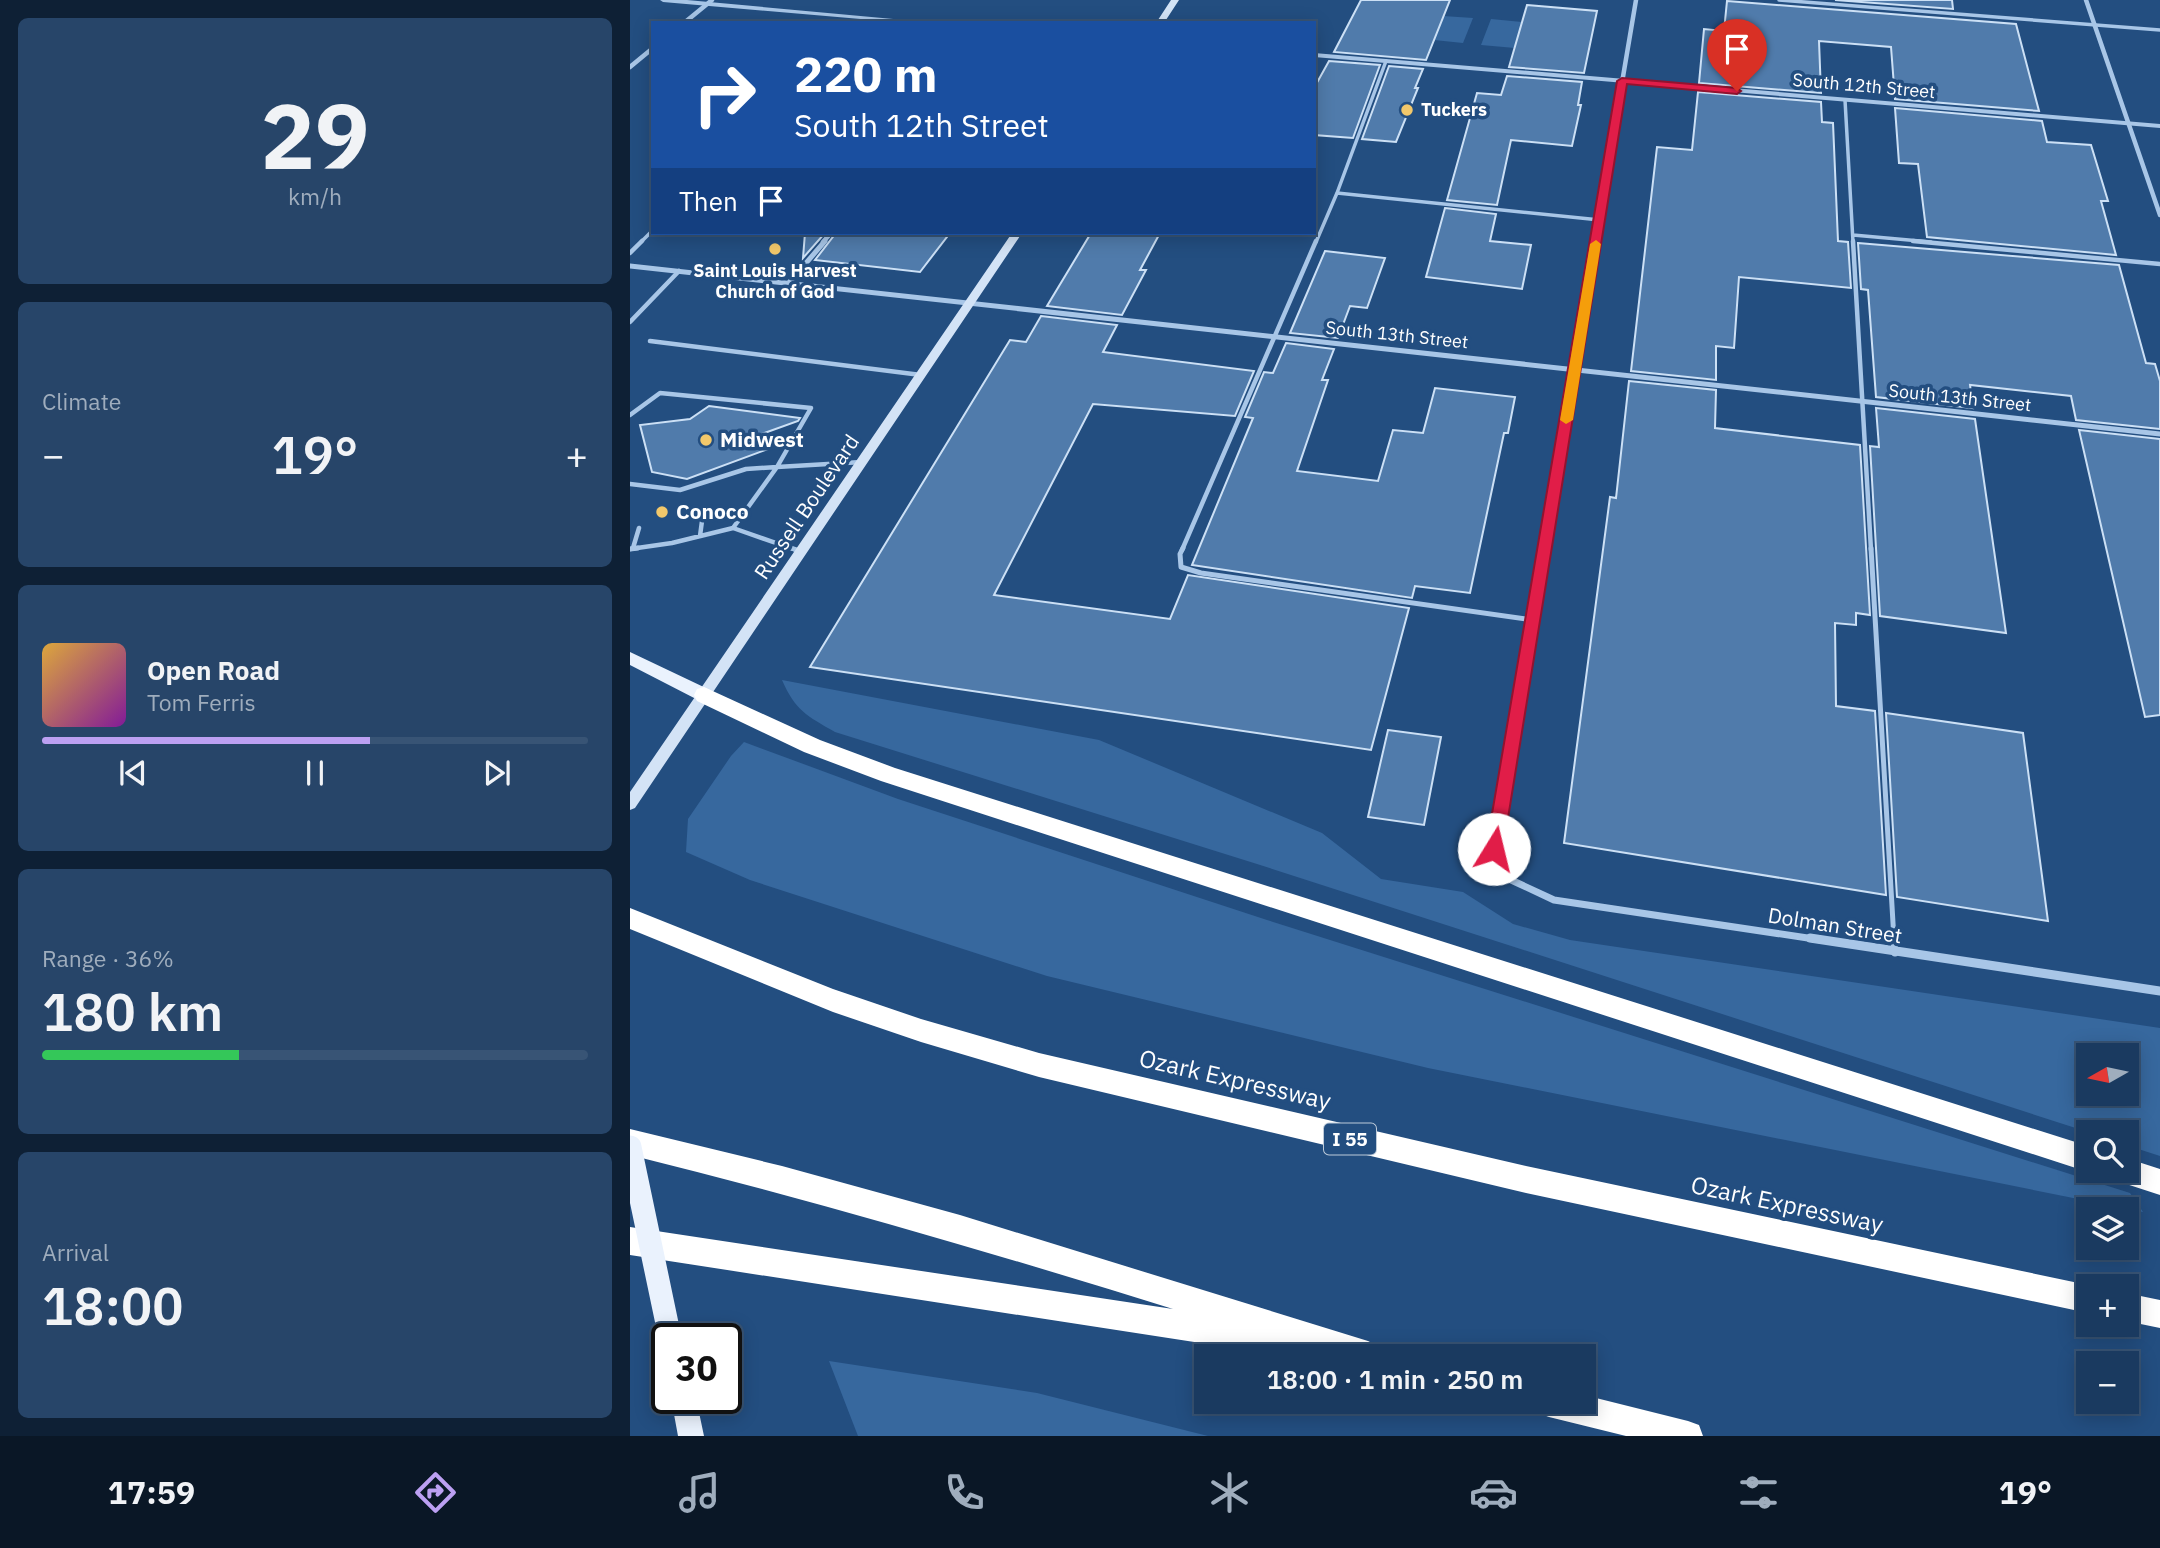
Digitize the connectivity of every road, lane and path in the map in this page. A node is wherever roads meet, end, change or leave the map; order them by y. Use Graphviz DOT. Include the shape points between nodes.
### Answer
graph roads {
  1 [pos="663,0"];
  2 [pos="1175,0"];
  3 [pos="1636,0"];
  4 [pos="1779,0"];
  5 [pos="2086,0"];
  6 [pos="710,2"];
  7 [pos="864,20"];
  8 [pos="686,21"];
  9 [pos="887,21"];
  10 [pos="1161,21"];
  11 [pos="2095,25"];
  12 [pos="2160,30"];
  13 [pos="651,50"];
  14 [pos="1316,55"];
  15 [pos="1386,61"];
  16 [pos="630,66"];
  17 [pos="1622,81"];
  18 [pos="1844,100"];
  19 [pos="2129,124"];
  20 [pos="2160,127"];
  21 [pos="1337,194"];
  22 [pos="2160,215"];
  23 [pos="1600,220"];
  24 [pos="651,232"];
  25 [pos="829,235"];
  26 [pos="1016,235"];
  27 [pos="1853,235"];
  28 [pos="630,253"];
  29 [pos="2160,264"];
  30 [pos="630,266"];
  31 [pos="679,271"];
  32 [pos="788,284"];
  33 [pos="971,302"];
  34 [pos="630,322"];
  35 [pos="1274,336"];
  36 [pos="650,341"];
  37 [pos="1575,369"];
  38 [pos="921,374"];
  39 [pos="1861,401"];
  40 [pos="630,415"];
  41 [pos="2160,434"];
  42 [pos="862,462"];
  43 [pos="777,467"];
  44 [pos="707,482"];
  45 [pos="630,484"];
  46 [pos="706,489"];
  47 [pos="702,520"];
  48 [pos="639,527"];
  49 [pos="733,528"];
  50 [pos="700,536"];
  51 [pos="632,548"];
  52 [pos="802,551"];
  53 [pos="1533,620"];
  54 [pos="630,658"];
  55 [pos="704,695"];
  56 [pos="630,804"];
  57 [pos="630,918"];
  58 [pos="1895,954"];
  59 [pos="2160,991"];
  60 [pos="630,1142"];
  61 [pos="630,1147"];
  62 [pos="2076,1155"];
  63 [pos="2139,1176"];
  64 [pos="2160,1182"];
  65 [pos="630,1241"];
  66 [pos="2076,1297"];
  67 [pos="2139,1310"];
  68 [pos="2160,1314"];
  69 [pos="667,1323"];
  70 [pos="1294,1344"];
  71 [pos="1327,1344"];
  72 [pos="1596,1413"];
  73 [pos="686,1414"];
  74 [pos="691,1436"];
  75 [pos="1688,1436"];
  1 -- 6 [label="street"];
  2 -- 10 [label="main road"];
  3 -- 17 [label="street"];
  4 -- 11 [label="lane"];
  5 -- 11 [label="street"];
  6 -- 7 [label="street"];
  6 -- 8 [label="street"];
  7 -- 9 [label="street"];
  11 -- 12 [label="lane"];
  11 -- 19 [label="street"];
  13 -- 16 [label="street"];
  14 -- 15 [label="street, South 12th Street"];
  15 -- 17 [label="street, South 12th Street"];
  15 -- 21 [label="lane"];
  17 -- 18 [label="street, South 12th Street"];
  17 -- 23 [label="street"];
  18 -- 19 [label="street, South 12th Street"];
  18 -- 27 [label="lane"];
  19 -- 20 [label="street, South 12th Street"];
  19 -- 22 [label="street"];
  21 -- 23 [label="lane"];
  21 -- 35 [label="lane"];
  23 -- 37 [label="street"];
  24 -- 28 [label="lane"];
  25 -- 32 [label="street"];
  26 -- 33 [label="main road, Russell Boulevard"];
  27 -- 29 [label="lane"];
  27 -- 39 [label="lane"];
  30 -- 31 [label="street, South 13th Street"];
  31 -- 32 [label="street, South 13th Street"];
  31 -- 34 [label="lane"];
  32 -- 33 [label="street, South 13th Street"];
  33 -- 35 [label="street, South 13th Street"];
  33 -- 38 [label="main road, Russell Boulevard"];
  35 -- 37 [label="street, South 13th Street"];
  35 -- 53 [label="lane" via="1180,554 1181,566 1201,573"];
  36 -- 38 [label="lane"];
  37 -- 39 [label="street, South 13th Street"];
  37 -- 53 [label="street"];
  38 -- 42 [label="main road, Russell Boulevard"];
  39 -- 41 [label="street, South 13th Street"];
  39 -- 58 [label="lane"];
  40 -- 43 [label="lane" via="660,393 811,408"];
  42 -- 43 [label="lane"];
  42 -- 52 [label="main road, Russell Boulevard"];
  43 -- 44 [label="lane" via="746,469"];
  43 -- 49 [label="lane"];
  44 -- 45 [label="lane" via="680,490"];
  44 -- 46 [label="lane"];
  47 -- 50 [label="lane"];
  48 -- 51 [label="lane"];
  49 -- 50 [label="lane"];
  49 -- 52 [label="lane"];
  50 -- 51 [label="lane"];
  52 -- 55 [label="main road, Russell Boulevard"];
  53 -- 58 [label="street, Dolman Street" via="1494,849 1509,879 1554,900"];
  54 -- 55 [label="main road"];
  55 -- 56 [label="main road, Russell Boulevard"];
  55 -- 62 [label="highway" via="812,746 902,779"];
  57 -- 66 [label="highway, Ozark Expressway / I 55" via="850,1006 999,1054 1473,1168"];
  58 -- 59 [label="street, Dolman Street"];
  60 -- 71 [label="highway" via="960,1229"];
  61 -- 69 [label="main road, bridge"];
  63 -- 64 [label="highway"];
  65 -- 70 [label="highway"];
  67 -- 68 [label="highway"];
  72 -- 75 [label="highway"];
  73 -- 74 [label="main road"];
}
